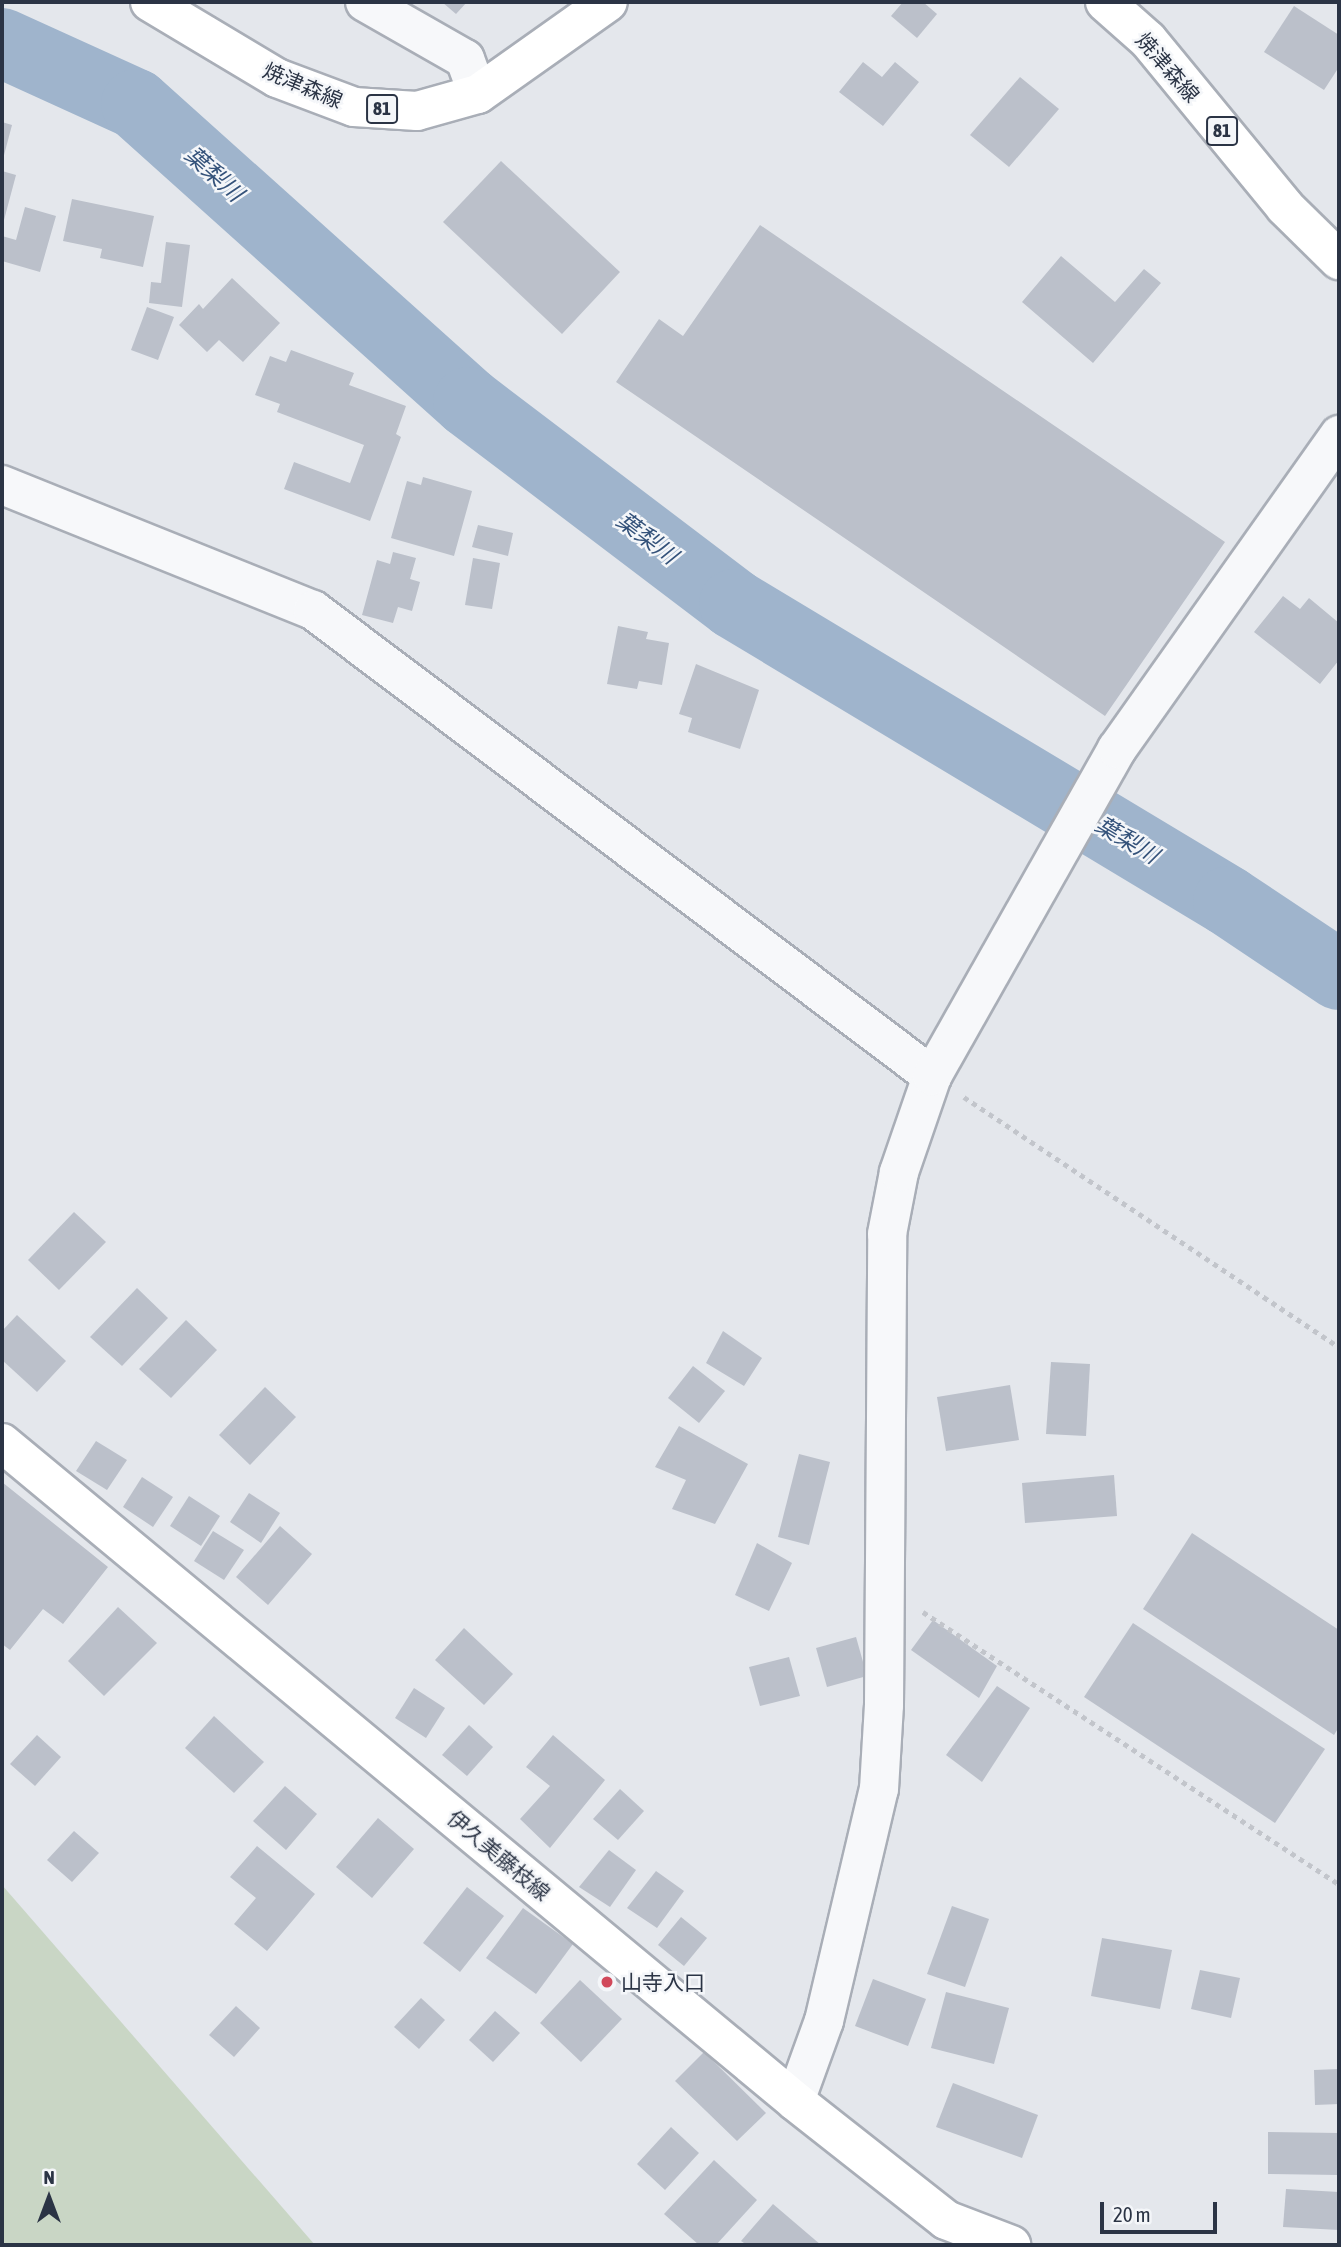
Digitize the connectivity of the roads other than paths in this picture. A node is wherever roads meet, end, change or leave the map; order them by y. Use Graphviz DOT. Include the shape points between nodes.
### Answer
graph roads {
  1 [pos="150,2"];
  2 [pos="365,2"];
  3 [pos="608,2"];
  4 [pos="1105,2"];
  5 [pos="478,93"];
  6 [pos="1339,260"];
  7 [pos="1339,435"];
  8 [pos="2,485"];
  9 [pos="932,1076"];
  10 [pos="2,1443"];
  11 [pos="795,2101"];
  12 [pos="1011,2245"];
  1 -- 5 [label="main road, 焼津森線 / 81" via="276,78 354,107 417,111"];
  2 -- 5 [label="street" via="465,59"];
  3 -- 5 [label="main road, 焼津森線 / 81"];
  4 -- 6 [label="main road, 焼津森線 / 81" via="1148,40 1285,207"];
  7 -- 9 [label="street" via="1117,748"];
  8 -- 9 [label="street" via="313,610"];
  9 -- 11 [label="street" via="899,1172 887,1234 879,1789 824,2021"];
  10 -- 11 [label="main road, 伊久美藤枝線"];
  11 -- 12 [label="main road, 伊久美藤枝線" via="946,2220"];
}
